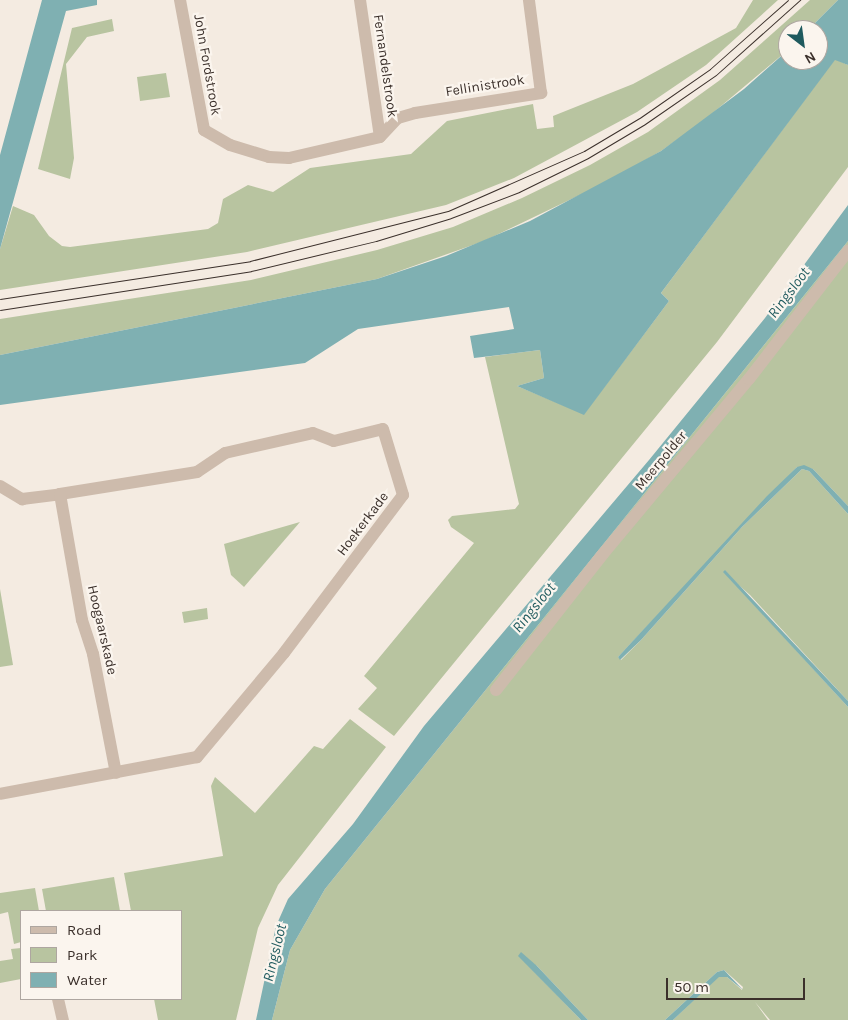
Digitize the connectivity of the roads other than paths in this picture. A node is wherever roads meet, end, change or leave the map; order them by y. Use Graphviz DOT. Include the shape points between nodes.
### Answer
graph roads {
  1 [pos="180,0"];
  2 [pos="360,0"];
  3 [pos="529,0"];
  4 [pos="380,137"];
  5 [pos="848,251"];
  6 [pos="0,486"];
  7 [pos="60,494"];
  8 [pos="496,690"];
  9 [pos="116,772"];
  10 [pos="0,794"];
  11 [pos="58,1000"];
  12 [pos="63,1020"];
  1 -- 4 [label="street, John Fordstrook" via="204,130 230,145 269,157 289,158"];
  2 -- 4 [label="street, Fernandelstrook"];
  3 -- 4 [label="street, Fellinistrook" via="541,98 415,113 398,118"];
  5 -- 8 [label="street, Meerpolder" via="749,379 603,554"];
  6 -- 7 [label="street, Hoekerkade" via="22,499"];
  7 -- 9 [label="street, Hoogaarskade" via="82,620 93,654"];
  7 -- 9 [label="street, Hoekerkade" via="198,472 225,454 312,433 334,442 383,430 403,495 284,652 197,757"];
  9 -- 10 [label="street, Hoekerkade"];
  11 -- 12 [label="street"];
}
